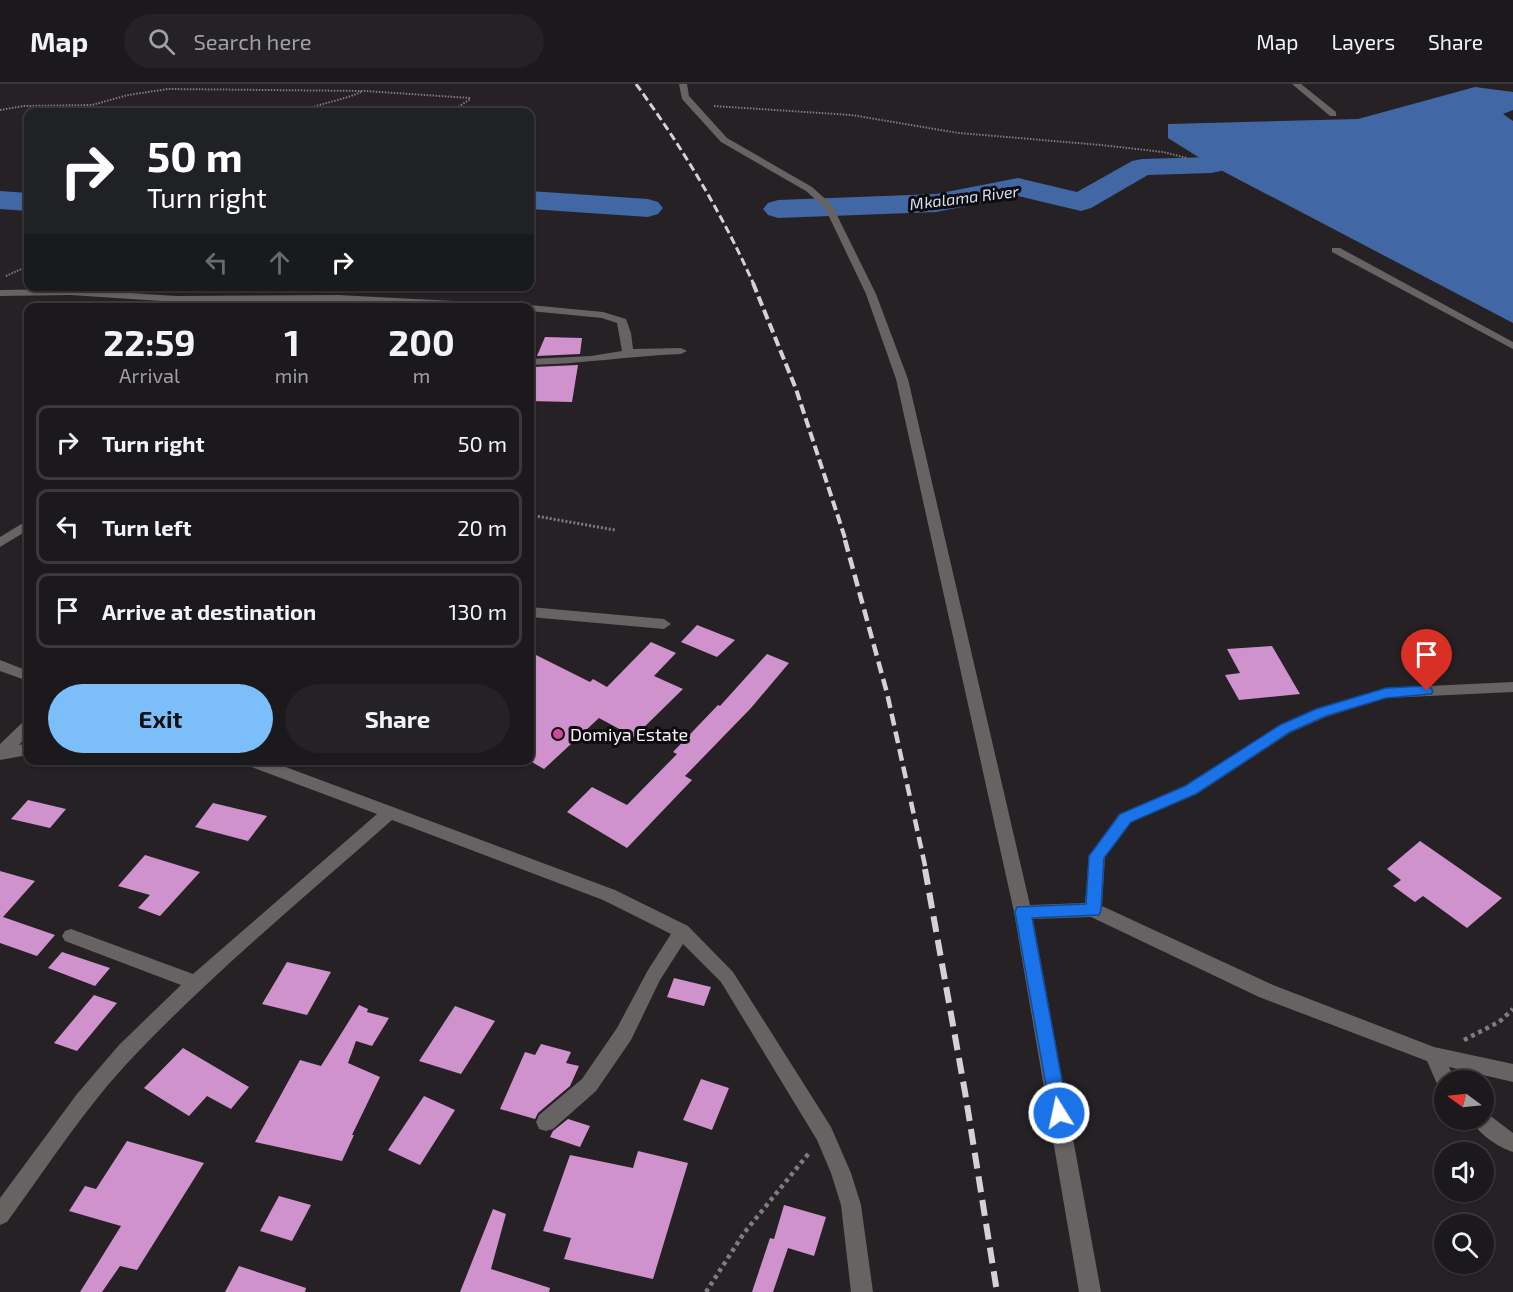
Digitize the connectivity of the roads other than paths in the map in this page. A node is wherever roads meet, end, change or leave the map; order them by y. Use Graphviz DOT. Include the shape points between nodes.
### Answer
graph roads {
  1 [pos="683,84"];
  2 [pos="1296,84"];
  3 [pos="1333,114"];
  4 [pos="1336,250"];
  5 [pos="0,293"];
  6 [pos="432,303"];
  7 [pos="534,308"];
  8 [pos="1513,346"];
  9 [pos="681,351"];
  10 [pos="628,353"];
  11 [pos="534,362"];
  12 [pos="24,527"];
  13 [pos="0,543"];
  14 [pos="534,612"];
  15 [pos="664,624"];
  16 [pos="0,665"];
  17 [pos="24,674"];
  18 [pos="1513,687"];
  19 [pos="24,730"];
  20 [pos="24,750"];
  21 [pos="0,754"];
  22 [pos="262,765"];
  23 [pos="388,814"];
  24 [pos="1093,910"];
  25 [pos="1023,912"];
  26 [pos="682,931"];
  27 [pos="71,936"];
  28 [pos="196,983"];
  29 [pos="1434,1055"];
  30 [pos="1441,1070"];
  31 [pos="1513,1073"];
  32 [pos="546,1122"];
  33 [pos="1494,1130"];
  34 [pos="1513,1143"];
  35 [pos="0,1215"];
  36 [pos="862,1292"];
  37 [pos="1090,1292"];
  1 -- 25 [label="street" via="685,97 724,140 809,189 829,207 871,294 902,379"];
  2 -- 3 [label="street"];
  4 -- 8 [label="street"];
  5 -- 6 [label="street"];
  7 -- 10 [label="street" via="603,315 622,321"];
  9 -- 10 [label="street"];
  10 -- 11 [label="street"];
  12 -- 13 [label="street"];
  14 -- 15 [label="street"];
  16 -- 17 [label="street"];
  18 -- 24 [label="street" via="1386,693 1285,729 1191,790 1125,818 1097,856"];
  19 -- 21 [label="street"];
  20 -- 21 [label="street"];
  22 -- 23 [label="street"];
  23 -- 26 [label="street" via="609,896"];
  23 -- 28 [label="street"];
  24 -- 25 [label="street"];
  24 -- 29 [label="street" via="1266,991"];
  25 -- 37 [label="street"];
  26 -- 32 [label="street" via="624,1034 590,1085"];
  26 -- 36 [label="street" via="727,977 824,1134 851,1204"];
  27 -- 28 [label="street"];
  28 -- 35 [label="street" via="103,1076"];
  29 -- 30 [label="street"];
  29 -- 31 [label="street"];
  33 -- 34 [label="street"];
}
